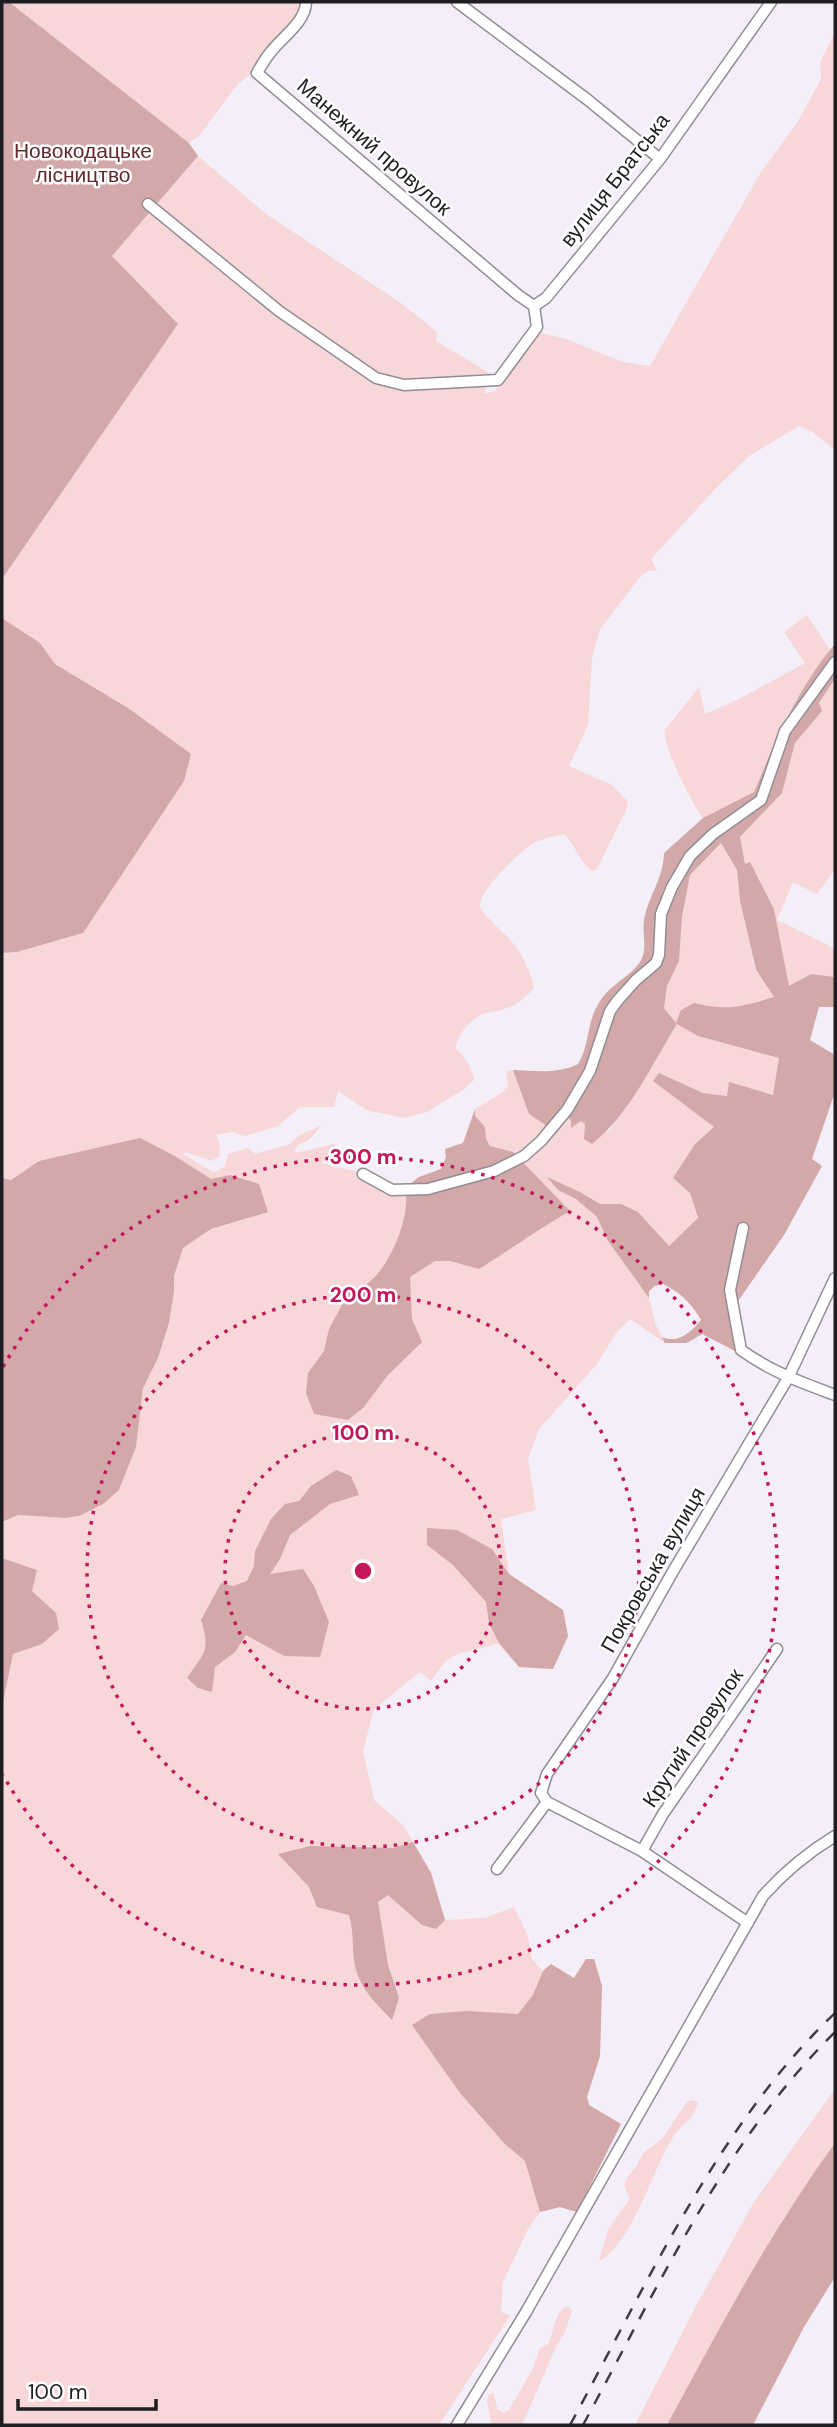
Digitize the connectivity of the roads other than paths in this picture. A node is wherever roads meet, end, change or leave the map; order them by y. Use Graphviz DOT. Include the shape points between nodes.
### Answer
graph roads {
  1 [pos="306,2"];
  2 [pos="457,2"];
  3 [pos="771,2"];
  4 [pos="660,159"];
  5 [pos="148,204"];
  6 [pos="534,306"];
  7 [pos="835,662"];
  8 [pos="363,1174"];
  9 [pos="743,1228"];
  10 [pos="835,1278"];
  11 [pos="788,1378"];
  12 [pos="835,1395"];
  13 [pos="777,1649"];
  14 [pos="547,1802"];
  15 [pos="835,1836"];
  16 [pos="642,1851"];
  17 [pos="497,1869"];
  18 [pos="748,1923"];
  19 [pos="457,2425"];
  1 -- 6 [label="street, Манежний провулок" via="301,17 257,73"];
  2 -- 4 [label="street"];
  3 -- 4 [label="street, вулиця Братська"];
  4 -- 6 [label="street, вулиця Братська" via="546,298"];
  5 -- 6 [label="street" via="279,311 376,378 404,385 498,380 537,327"];
  7 -- 8 [label="street" via="785,731 761,800 690,856 661,914 656,963 610,1011 590,1071 561,1119 524,1156 494,1171 428,1189 392,1190"];
  9 -- 11 [label="street" via="730,1290 741,1350"];
  10 -- 11 [label="street, Покровська вулиця"];
  11 -- 12 [label="street"];
  11 -- 14 [label="street, Покровська вулиця" via="613,1678 547,1774 541,1793"];
  13 -- 16 [label="street, Крутий провулок"];
  14 -- 16 [label="street"];
  14 -- 17 [label="street"];
  15 -- 18 [label="street" via="782,1874"];
  16 -- 18 [label="street"];
  18 -- 19 [label="street"];
}
